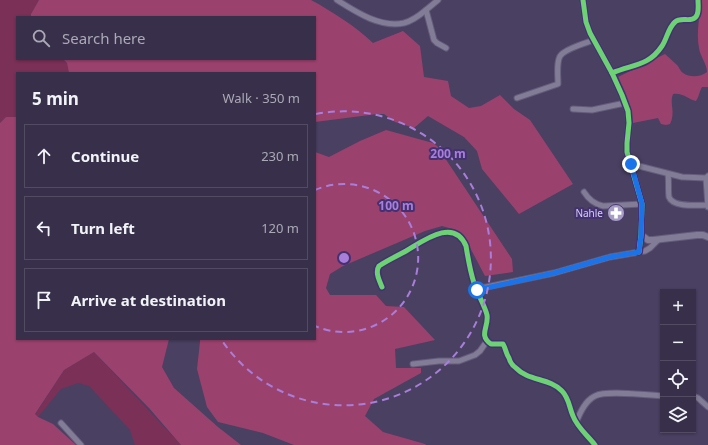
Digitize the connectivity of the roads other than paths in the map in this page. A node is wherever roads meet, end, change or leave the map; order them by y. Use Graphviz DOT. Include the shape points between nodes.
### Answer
graph roads {
  1 [pos="336,0"];
  2 [pos="438,0"];
  3 [pos="583,0"];
  4 [pos="698,0"];
  5 [pos="426,10"];
  6 [pos="594,40"];
  7 [pos="446,48"];
  8 [pos="612,73"];
  9 [pos="517,98"];
  10 [pos="625,103"];
  11 [pos="573,109"];
  12 [pos="631,164"];
  13 [pos="668,174"];
  14 [pos="707,177"];
  15 [pos="584,192"];
  16 [pos="642,204"];
  17 [pos="708,205"];
  18 [pos="708,208"];
  19 [pos="641,236"];
  20 [pos="708,237"];
  21 [pos="658,240"];
  22 [pos="639,252"];
  23 [pos="382,287"];
  24 [pos="477,290"];
  25 [pos="487,341"];
  26 [pos="413,364"];
  27 [pos="660,396"];
  28 [pos="696,397"];
  29 [pos="708,407"];
  30 [pos="61,423"];
  31 [pos="576,423"];
  32 [pos="81,445"];
  33 [pos="595,445"];
  1 -- 5 [label="street" via="357,14 389,24 404,23"];
  2 -- 5 [label="street"];
  3 -- 6 [label="street" via="586,22"];
  4 -- 8 [label="street" via="697,16 676,21 658,53 641,64"];
  5 -- 7 [label="street" via="434,40"];
  6 -- 8 [label="street"];
  6 -- 9 [label="street" via="561,55 558,84"];
  8 -- 10 [label="street"];
  10 -- 11 [label="street" via="592,110"];
  10 -- 12 [label="street" via="629,119 627,152"];
  12 -- 13 [label="street"];
  12 -- 16 [label="street"];
  13 -- 14 [label="street"];
  13 -- 17 [label="street" via="671,200 678,204"];
  14 -- 17 [label="street"];
  15 -- 16 [label="street" via="597,205"];
  16 -- 19 [label="street"];
  17 -- 18 [label="street"];
  19 -- 21 [label="street" via="648,240"];
  19 -- 22 [label="street"];
  20 -- 21 [label="street" via="697,235"];
  21 -- 22 [label="street" via="650,248"];
  22 -- 24 [label="street"];
  23 -- 24 [label="street" via="377,269 379,266 432,236 448,231 464,240"];
  24 -- 25 [label="street" via="487,316 484,335"];
  25 -- 26 [label="street" via="475,355 459,361"];
  25 -- 31 [label="street" via="491,344 503,344 509,359 517,369 561,390 568,399"];
  27 -- 31 [label="street" via="600,394 585,404"];
  28 -- 29 [label="street"];
  30 -- 32 [label="street"];
  31 -- 33 [label="street"];
}
